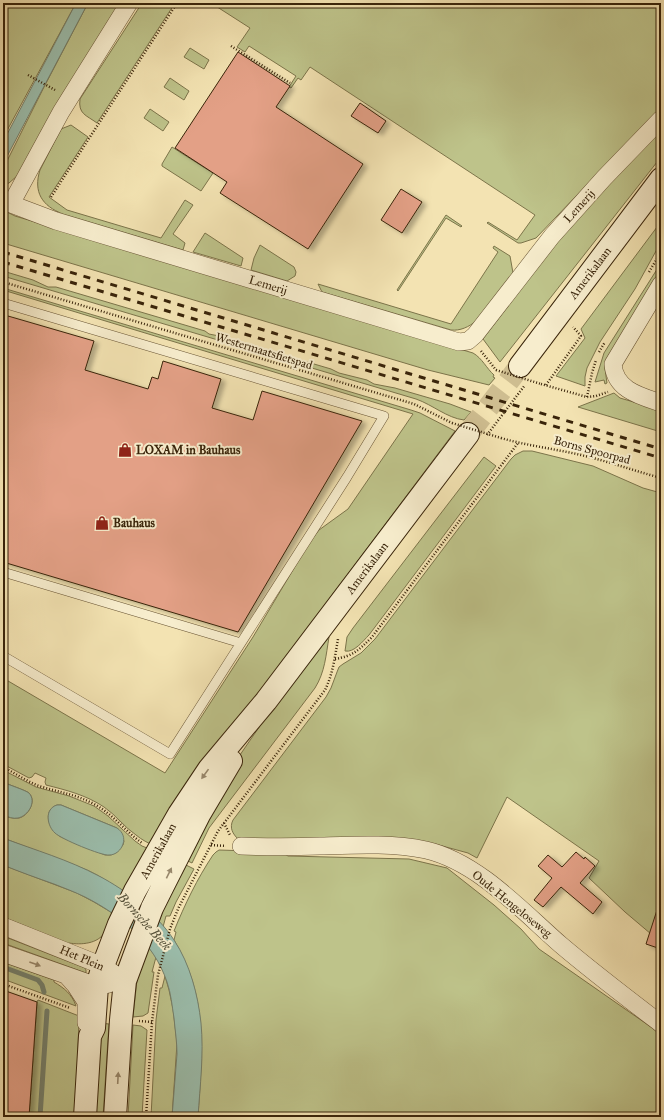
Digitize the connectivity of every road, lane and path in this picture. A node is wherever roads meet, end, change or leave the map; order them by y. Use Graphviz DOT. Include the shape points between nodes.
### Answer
graph roads {
  1 [pos="129,3"];
  2 [pos="177,3"];
  3 [pos="231,46"];
  4 [pos="28,75"];
  5 [pos="290,83"];
  6 [pos="46,84"];
  7 [pos="661,119"];
  8 [pos="661,179"];
  9 [pos="51,198"];
  10 [pos="7,203"];
  11 [pos="3,282"];
  12 [pos="661,284"];
  13 [pos="3,303"];
  14 [pos="570,324"];
  15 [pos="468,341"];
  16 [pos="520,366"];
  17 [pos="619,382"];
  18 [pos="546,385"];
  19 [pos="661,403"];
  20 [pos="460,428"];
  21 [pos="518,443"];
  22 [pos="661,478"];
  23 [pos="3,572"];
  24 [pos="241,643"];
  25 [pos="3,656"];
  26 [pos="266,701"];
  27 [pos="3,767"];
  28 [pos="143,843"];
  29 [pos="241,846"];
  30 [pos="3,926"];
  31 [pos="3,953"];
  32 [pos="103,966"];
  33 [pos="67,975"];
  34 [pos="125,981"];
  35 [pos="3,984"];
  36 [pos="97,986"];
  37 [pos="36,996"];
  38 [pos="661,1024"];
  39 [pos="90,1036"];
  40 [pos="85,1117"];
  41 [pos="115,1117"];
  42 [pos="146,1117"];
  1 -- 10 [label="street, Lemerij"];
  2 -- 9 [label="path"];
  3 -- 5 [label="path"];
  4 -- 6 [label="path"];
  7 -- 15 [label="street, Lemerij" via="552,236"];
  8 -- 16 [label="main road, Amerikalaan"];
  10 -- 15 [label="street, Lemerij" via="56,221 448,339"];
  11 -- 20 [label="path, Westermaatsfietspad" via="414,404"];
  12 -- 17 [label="street" via="614,364"];
  13 -- 24 [label="lane" via="384,416"];
  14 -- 18 [label="path" via="581,336"];
  15 -- 18 [label="path, bridge" via="496,370"];
  17 -- 18 [label="path" via="609,392 587,398"];
  17 -- 19 [label="street" via="644,398"];
  20 -- 21 [label="path, Westermaatsfietspad, bridge"];
  20 -- 26 [label="main road, Amerikalaan"];
  21 -- 22 [label="path, Borns Spoorpad" via="585,456"];
  21 -- 42 [label="path" via="372,637 353,654 334,659 325,690 214,837 170,929 158,975 152,1022"];
  23 -- 24 [label="lane"];
  24 -- 25 [label="lane" via="170,754"];
  26 -- 32 [label="main road, Amerikalaan, one-way" via="209,769 172,825 135,891"];
  34 -- 26 [label="main road, Amerikalaan, one-way" via="152,908 176,858"];
  27 -- 28 [label="path" via="37,785 73,795 96,805"];
  29 -- 38 [label="street, Oude Hengeloseweg" via="406,847 427,850 463,864 496,887 581,962"];
  30 -- 32 [label="street, Het Plein"];
  31 -- 33 [label="street, Het Plein, one-way"];
  32 -- 34 [label="street, Het Plein"];
  32 -- 36 [label="main road, Amerikalaan"];
  33 -- 36 [label="street, Het Plein"];
  33 -- 39 [label="street, Het Plein" via="86,1002 86,1023"];
  34 -- 36 [label="street, Het Plein"];
  41 -- 34 [label="main road, Amerikalaan, one-way"];
  35 -- 37 [label="path"];
  36 -- 39 [label="main road, Amerikalaan" via="94,1028"];
  39 -- 40 [label="main road, Amerikalaan"];
}
